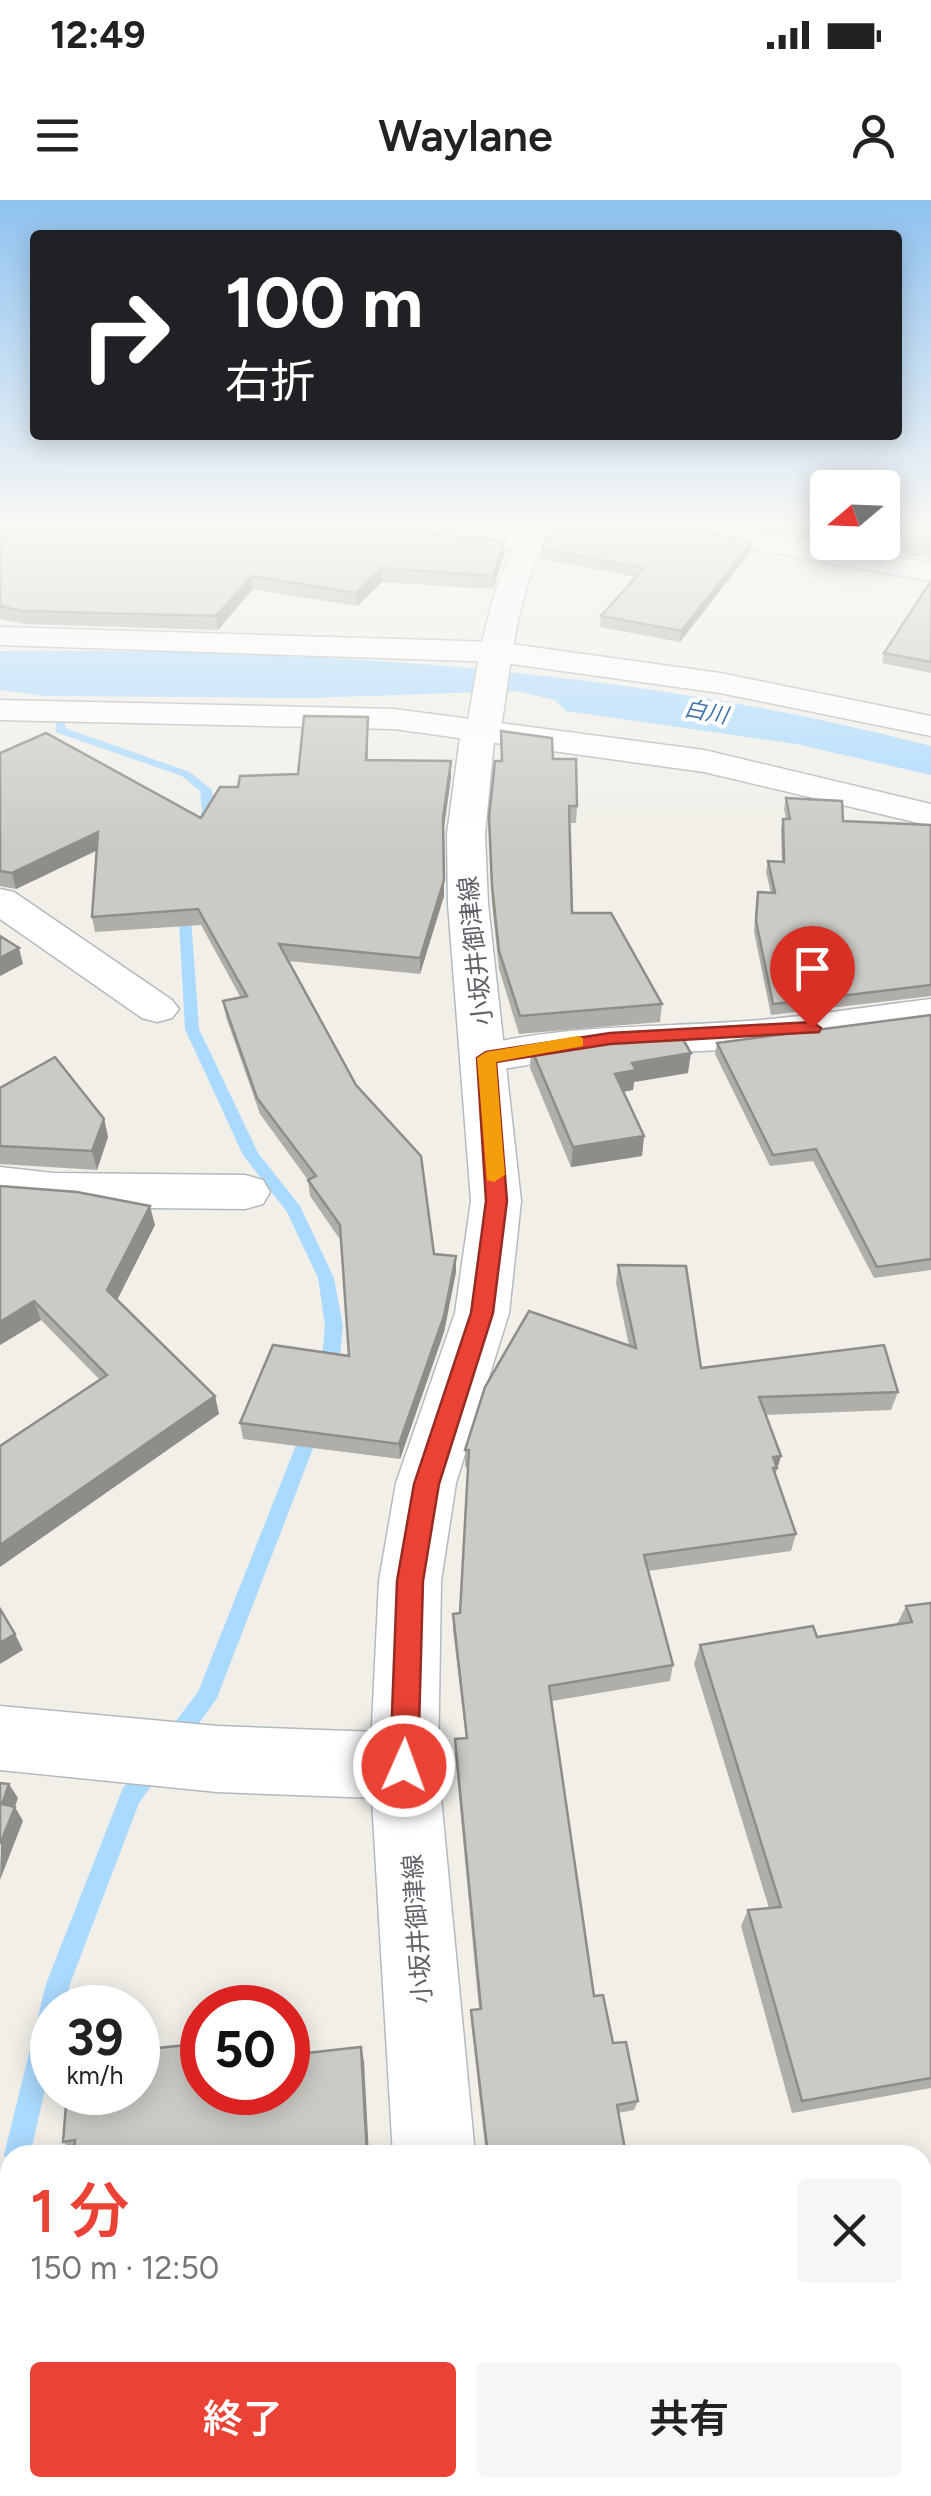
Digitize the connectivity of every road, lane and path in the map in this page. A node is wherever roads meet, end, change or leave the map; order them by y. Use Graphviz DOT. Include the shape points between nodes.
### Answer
graph roads {
  1 [pos="503,635"];
  2 [pos="0,636"];
  3 [pos="497,656"];
  4 [pos="0,710"];
  5 [pos="481,726"];
  6 [pos="931,726"];
  7 [pos="931,815"];
  8 [pos="0,901"];
  9 [pos="158,1009"];
  10 [pos="931,1012"];
  11 [pos="486,1058"];
  12 [pos="0,1184"];
  13 [pos="245,1192"];
  14 [pos="0,1738"];
  15 [pos="404,1766"];
  16 [pos="433,2145"];
  1 -- 3 [label="street, 小坂井御津線"];
  2 -- 3 [label="street"];
  3 -- 5 [label="street, 小坂井御津線"];
  3 -- 6 [label="street" via="720,683"];
  4 -- 5 [label="street"];
  5 -- 7 [label="street" via="704,761"];
  5 -- 11 [label="street, 小坂井御津線" via="466,834"];
  8 -- 9 [label="street"];
  10 -- 11 [label="street" via="748,1034 579,1042"];
  11 -- 15 [label="street, 小坂井御津線" via="496,1201 482,1313 426,1484 410,1581"];
  12 -- 13 [label="street"];
  14 -- 15 [label="street" via="217,1759"];
  15 -- 16 [label="street, 小坂井御津線"];
}
